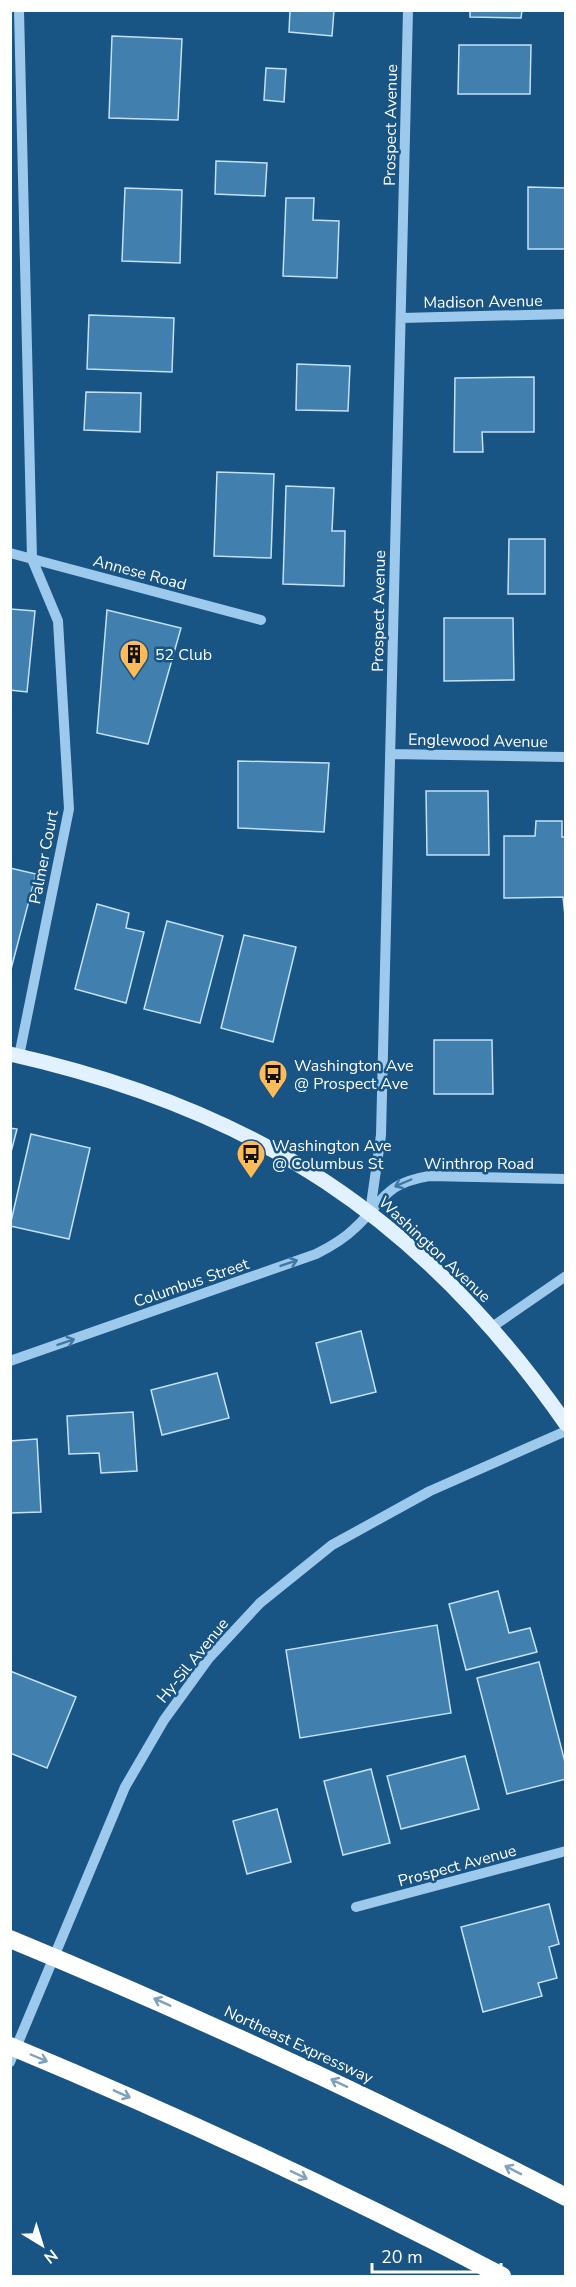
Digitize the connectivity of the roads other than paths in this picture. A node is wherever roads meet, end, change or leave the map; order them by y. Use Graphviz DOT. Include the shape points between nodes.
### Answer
graph roads {
  1 [pos="19,10"];
  2 [pos="408,10"];
  3 [pos="566,314"];
  4 [pos="400,318"];
  5 [pos="10,553"];
  6 [pos="32,559"];
  7 [pos="261,621"];
  8 [pos="390,754"];
  9 [pos="566,757"];
  10 [pos="15,1055"];
  11 [pos="566,1179"];
  12 [pos="370,1212"];
  13 [pos="566,1276"];
  14 [pos="492,1327"];
  15 [pos="10,1361"];
  16 [pos="566,1424"];
  17 [pos="566,1431"];
  18 [pos="566,1851"];
  19 [pos="356,1907"];
  20 [pos="10,1939"];
  21 [pos="10,2046"];
  22 [pos="10,2062"];
  23 [pos="566,2197"];
  24 [pos="502,2277"];
  1 -- 6 [label="street"];
  2 -- 4 [label="street, Prospect Avenue"];
  3 -- 4 [label="street, Madison Avenue"];
  4 -- 8 [label="street, Prospect Avenue"];
  5 -- 6 [label="street, Annese Road"];
  6 -- 7 [label="street, Annese Road"];
  6 -- 10 [label="street, Palmer Court" via="58,621 69,809"];
  8 -- 9 [label="street, Englewood Avenue"];
  8 -- 12 [label="street, Prospect Avenue" via="381,1135"];
  10 -- 12 [label="main road, Washington Avenue" via="116,1082 206,1115 318,1176"];
  11 -- 12 [label="street, Winthrop Road, one-way" via="429,1176 387,1191"];
  12 -- 14 [label="main road, Washington Avenue" via="430,1264"];
  15 -- 12 [label="street, Columbus Street, one-way" via="316,1254 353,1231"];
  13 -- 14 [label="street"];
  14 -- 16 [label="main road, Washington Avenue"];
  17 -- 22 [label="street, Hy-Sil Avenue" via="430,1491 332,1545 260,1603 209,1658 164,1720 125,1787"];
  18 -- 19 [label="street, Prospect Avenue"];
  23 -- 20 [label="highway, Northeast Expressway, one-way" via="302,2066"];
  21 -- 24 [label="highway, one-way" via="269,2160"];
}
